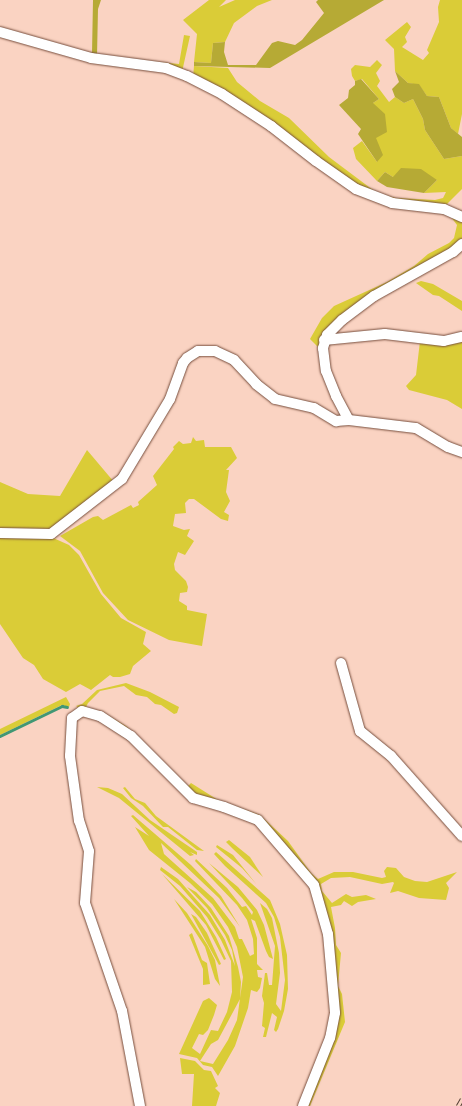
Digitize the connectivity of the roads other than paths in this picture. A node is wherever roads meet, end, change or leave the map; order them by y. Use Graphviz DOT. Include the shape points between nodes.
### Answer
graph roads {
  1 [pos="0,32"];
  2 [pos="462,217"];
  3 [pos="462,244"];
  4 [pos="462,337"];
  5 [pos="324,340"];
  6 [pos="349,420"];
  7 [pos="462,452"];
  8 [pos="0,533"];
  9 [pos="341,662"];
  10 [pos="462,836"];
  11 [pos="140,1106"];
  12 [pos="303,1106"];
  1 -- 2 [label="street" via="91,58 166,68 187,76 271,126 356,189 392,203 444,209"];
  3 -- 5 [label="street" via="374,296 334,327"];
  4 -- 5 [label="street" via="444,341 385,334"];
  5 -- 6 [label="street" via="326,371"];
  6 -- 7 [label="street" via="416,428"];
  6 -- 8 [label="street" via="336,421 314,408 275,399 234,360 215,351 198,351 183,363 170,399 122,479 51,534"];
  9 -- 10 [label="street" via="360,731 391,756"];
  11 -- 12 [label="street" via="122,1011 85,903 89,851 79,821 70,756 72,718 82,711 100,716 131,736 193,798 258,820 314,885 328,934 335,1013 330,1038"];
}
